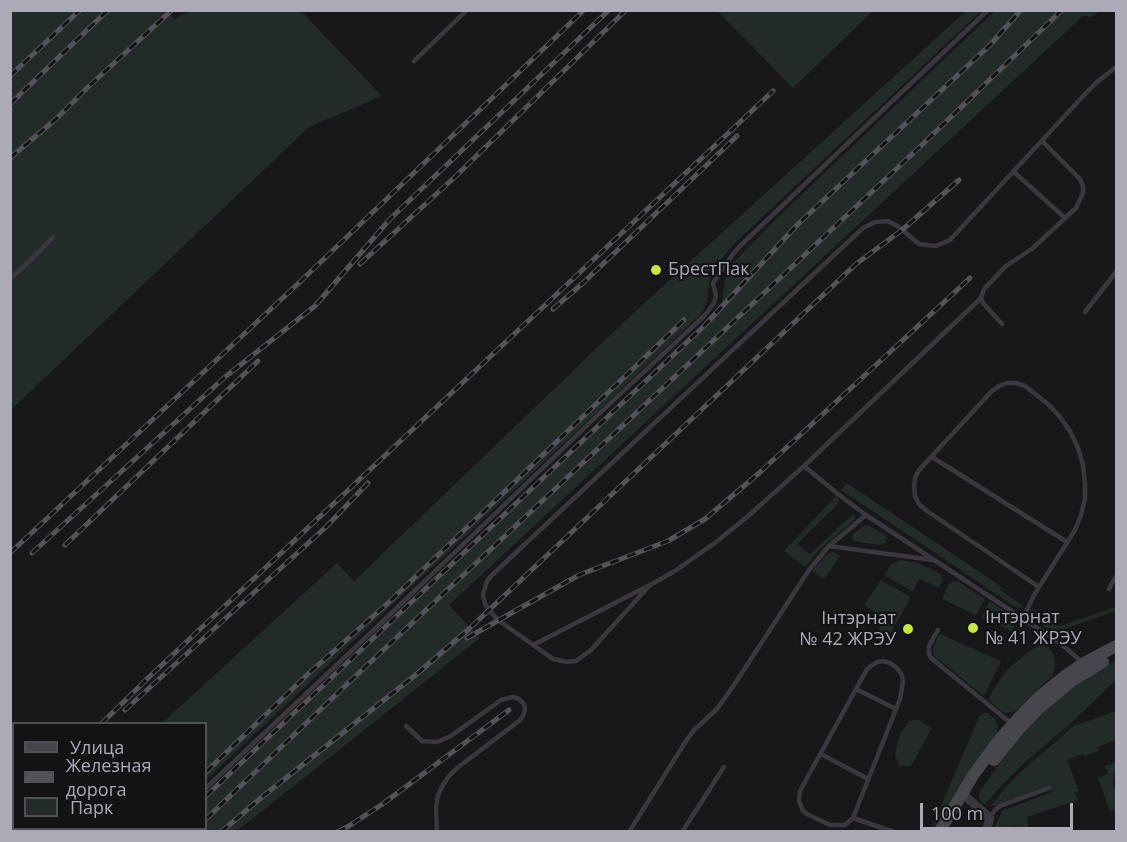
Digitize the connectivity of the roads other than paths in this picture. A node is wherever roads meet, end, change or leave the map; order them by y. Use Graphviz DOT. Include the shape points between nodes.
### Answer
graph roads {
  1 [pos="467,10"];
  2 [pos="988,10"];
  3 [pos="414,61"];
  4 [pos="1116,67"];
  5 [pos="1042,141"];
  6 [pos="1014,172"];
  7 [pos="1065,218"];
  8 [pos="53,237"];
  9 [pos="1116,272"];
  10 [pos="10,279"];
  11 [pos="981,298"];
  12 [pos="1084,312"];
  13 [pos="1002,324"];
  14 [pos="932,457"];
  15 [pos="804,466"];
  16 [pos="866,515"];
  17 [pos="1067,542"];
  18 [pos="829,546"];
  19 [pos="935,560"];
  20 [pos="1116,576"];
  21 [pos="650,585"];
  22 [pos="1039,587"];
  23 [pos="1109,589"];
  24 [pos="1023,618"];
  25 [pos="938,630"];
  26 [pos="533,645"];
  27 [pos="1116,646"];
  28 [pos="1116,654"];
  29 [pos="1087,666"];
  30 [pos="856,689"];
  31 [pos="896,709"];
  32 [pos="406,726"];
  33 [pos="1015,727"];
  34 [pos="821,754"];
  35 [pos="724,767"];
  36 [pos="868,779"];
  37 [pos="207,787"];
  38 [pos="1049,788"];
  39 [pos="965,796"];
  40 [pos="853,818"];
  41 [pos="990,818"];
  42 [pos="437,831"];
  43 [pos="629,831"];
  44 [pos="682,831"];
  45 [pos="894,831"];
  46 [pos="939,831"];
  47 [pos="948,831"];
  48 [pos="986,831"];
  1 -- 3 [label="lane"];
  2 -- 37 [label="lane" via="737,249 713,283 716,296 705,315"];
  4 -- 5 [label="lane" via="1090,88"];
  5 -- 6 [label="lane"];
  5 -- 7 [label="lane" via="1080,178 1083,186 1081,200"];
  6 -- 7 [label="lane"];
  6 -- 26 [label="lane" via="956,236 944,243 919,244 888,221 863,228 492,575 483,595 485,604 498,621"];
  7 -- 11 [label="lane" via="1006,267 984,289"];
  8 -- 10 [label="lane"];
  9 -- 12 [label="lane"];
  11 -- 13 [label="lane"];
  11 -- 15 [label="lane"];
  14 -- 17 [label="lane"];
  14 -- 17 [label="lane" via="991,392 1007,383 1025,386 1060,417 1083,465 1085,500"];
  14 -- 22 [label="lane" via="915,478 915,496 920,504"];
  15 -- 16 [label="lane"];
  15 -- 21 [label="lane" via="716,542"];
  16 -- 18 [label="lane"];
  16 -- 19 [label="lane"];
  17 -- 22 [label="lane"];
  18 -- 19 [label="lane"];
  18 -- 43 [label="lane" via="717,709 690,736"];
  19 -- 24 [label="lane"];
  20 -- 23 [label="lane"];
  21 -- 26 [label="lane"];
  21 -- 26 [label="lane" via="591,650 576,661 560,662"];
  22 -- 24 [label="lane"];
  24 -- 29 [label="lane"];
  25 -- 33 [label="lane" via="928,650 931,658"];
  27 -- 29 [label="main road"];
  28 -- 29 [label="main road"];
  29 -- 33 [label="main road" via="1065,675 1039,697"];
  30 -- 31 [label="lane"];
  30 -- 31 [label="lane" via="871,665 890,663 902,675 903,682"];
  30 -- 34 [label="lane"];
  31 -- 36 [label="lane"];
  32 -- 42 [label="lane" via="422,741 437,742 501,700 513,697 524,704 519,721 457,768 443,785 436,807"];
  33 -- 39 [label="main road" via="986,758"];
  34 -- 36 [label="lane"];
  34 -- 40 [label="lane" via="800,791 800,806 807,814 830,825 845,825"];
  35 -- 44 [label="lane"];
  36 -- 40 [label="lane"];
  38 -- 41 [label="lane" via="1004,804"];
  39 -- 41 [label="street"];
  39 -- 46 [label="main road"];
  39 -- 47 [label="main road"];
  40 -- 45 [label="lane"];
  41 -- 48 [label="street"];
}
